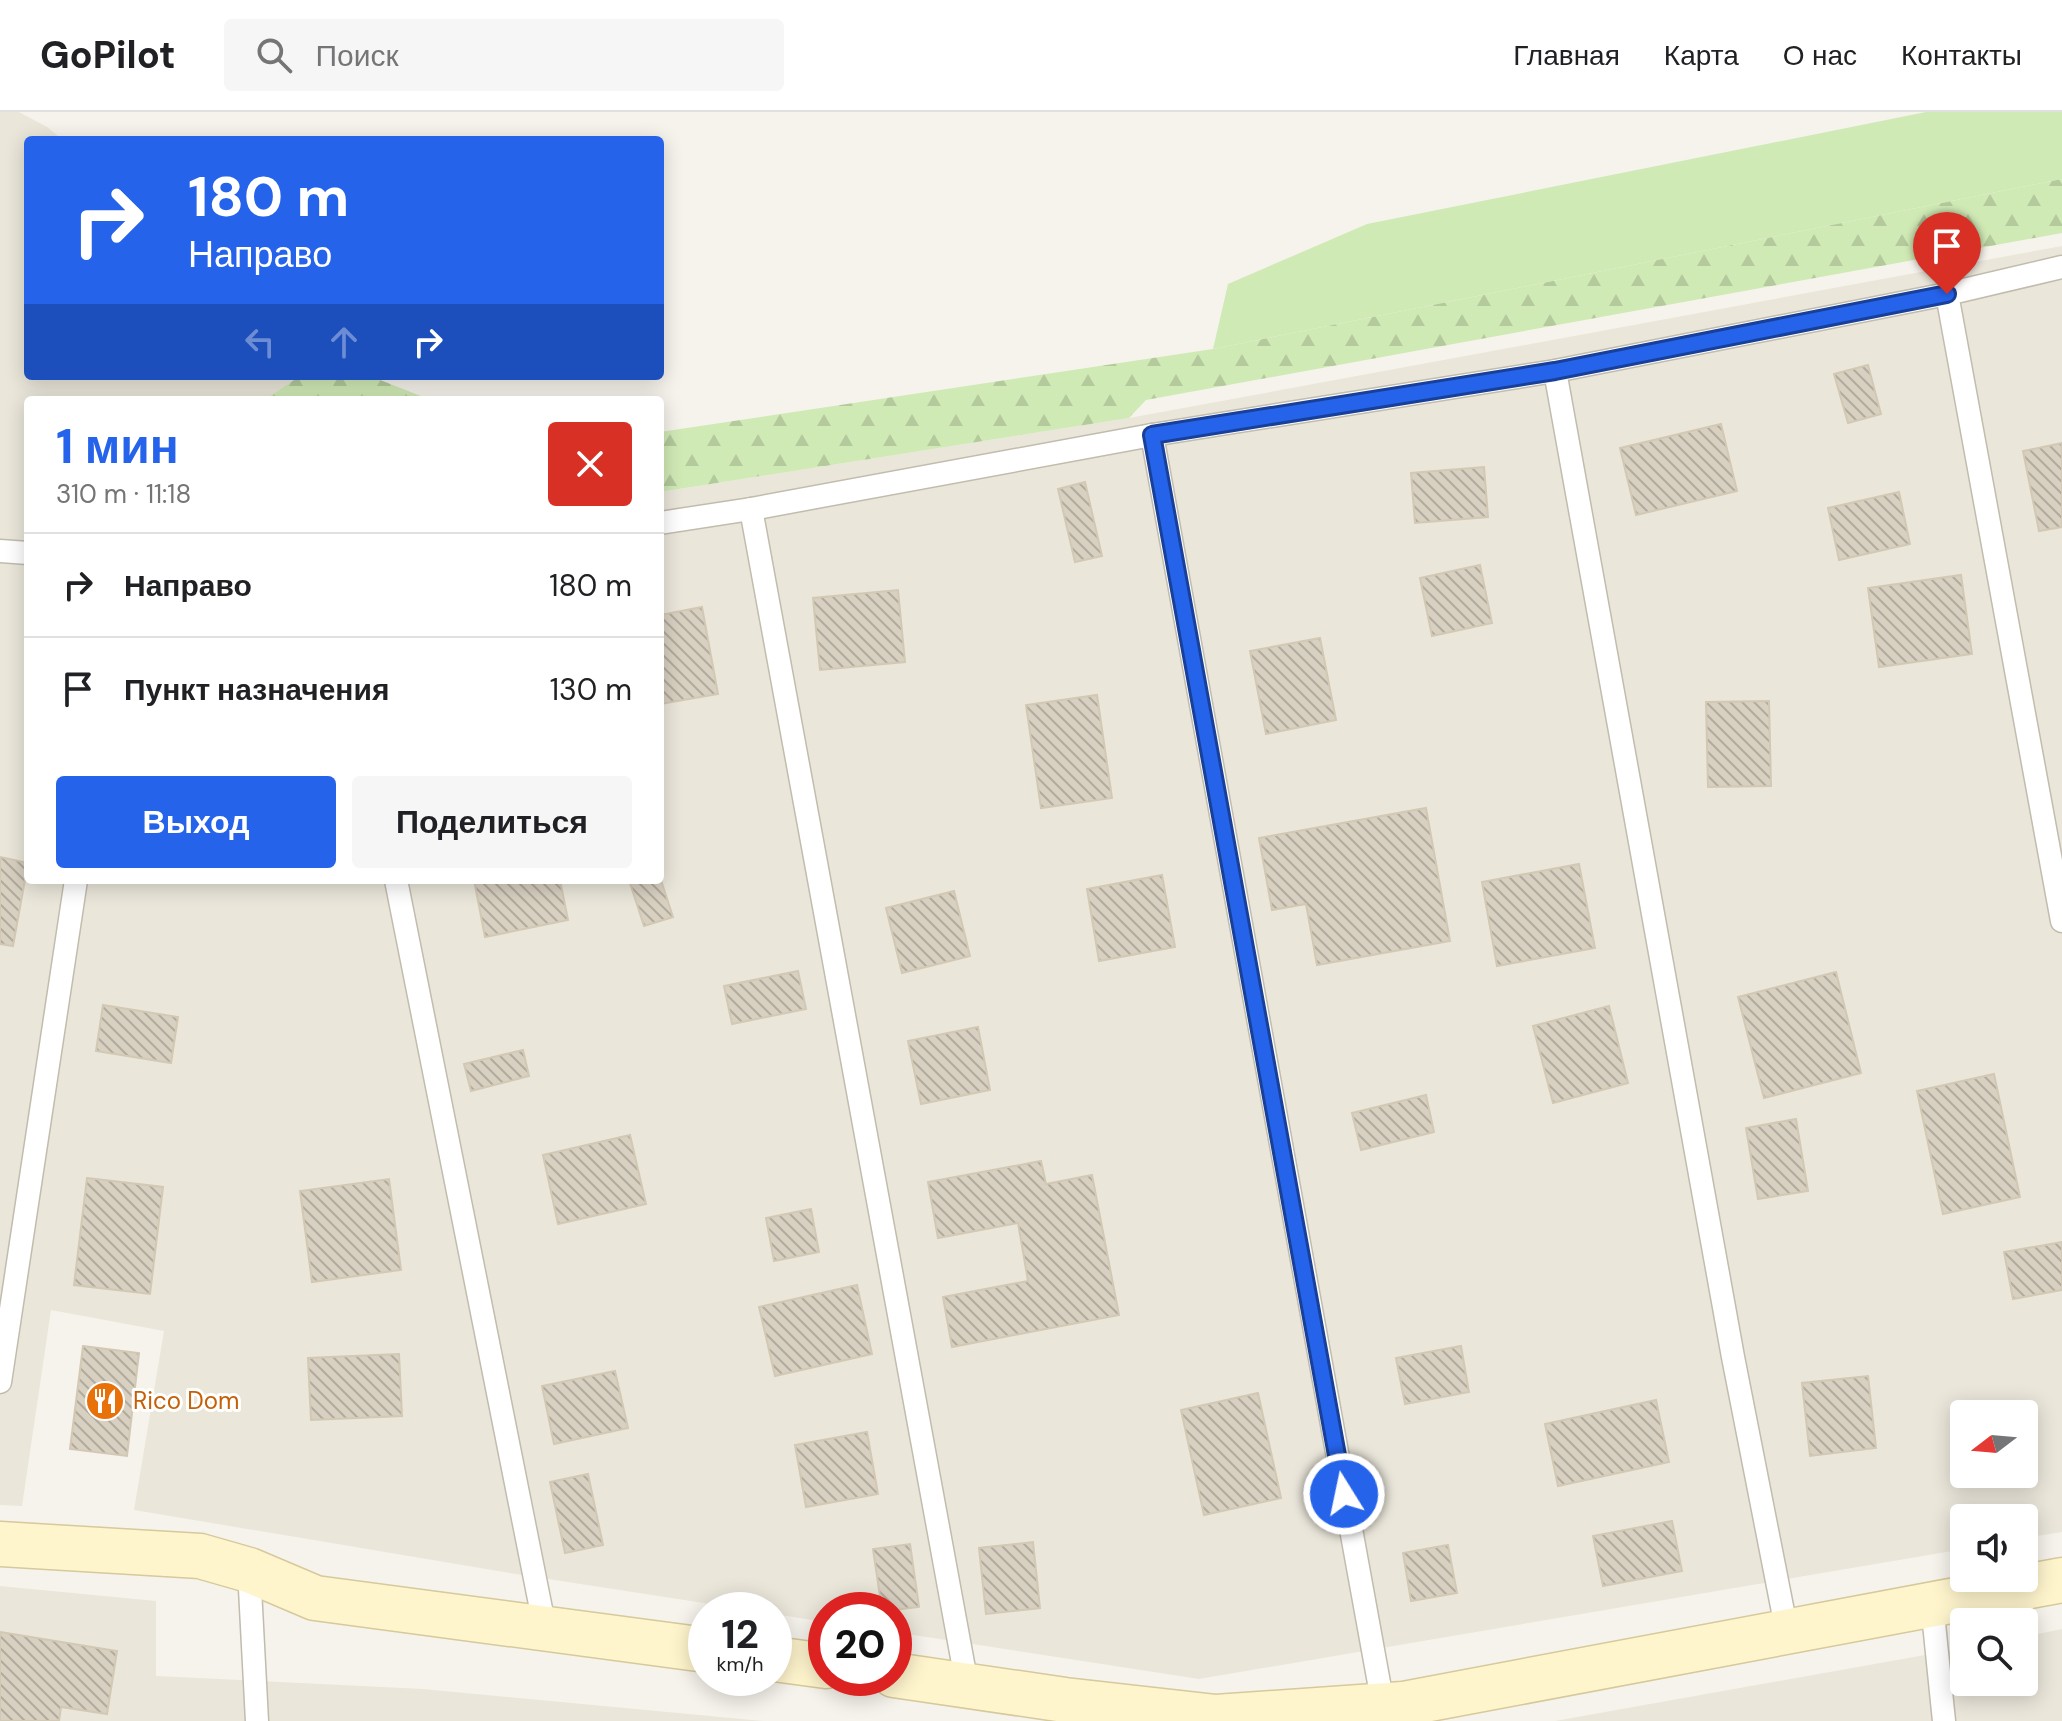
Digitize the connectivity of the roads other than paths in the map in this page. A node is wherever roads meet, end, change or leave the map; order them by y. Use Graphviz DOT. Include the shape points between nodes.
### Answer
graph roads {
  1 [pos="2062,267"];
  2 [pos="1947,294"];
  3 [pos="1555,371"];
  4 [pos="1152,435"];
  5 [pos="751,509"];
  6 [pos="664,522"];
  7 [pos="0,551"];
  8 [pos="24,553"];
  9 [pos="75,884"];
  10 [pos="397,884"];
  11 [pos="2062,921"];
  12 [pos="0,1382"];
  13 [pos="0,1544"];
  14 [pos="249,1570"];
  15 [pos="2062,1580"];
  16 [pos="1932,1604"];
  17 [pos="545,1629"];
  18 [pos="1787,1632"];
  19 [pos="688,1648"];
  20 [pos="912,1677"];
  21 [pos="967,1685"];
  22 [pos="1383,1705"];
  23 [pos="257,1721"];
  24 [pos="1944,1721"];
  1 -- 2 [label="lane"];
  2 -- 3 [label="lane"];
  2 -- 11 [label="lane"];
  3 -- 4 [label="lane"];
  3 -- 18 [label="lane"];
  4 -- 5 [label="lane"];
  4 -- 22 [label="lane"];
  5 -- 6 [label="lane"];
  5 -- 21 [label="lane"];
  7 -- 8 [label="lane"];
  9 -- 12 [label="lane"];
  10 -- 17 [label="lane"];
  13 -- 14 [label="street" via="200,1556"];
  14 -- 17 [label="street" via="315,1598"];
  14 -- 23 [label="lane"];
  15 -- 16 [label="street"];
  16 -- 18 [label="street"];
  16 -- 24 [label="lane"];
  17 -- 19 [label="street"];
  18 -- 22 [label="street"];
  20 -- 21 [label="street"];
  21 -- 22 [label="street" via="1216,1717"];
}
